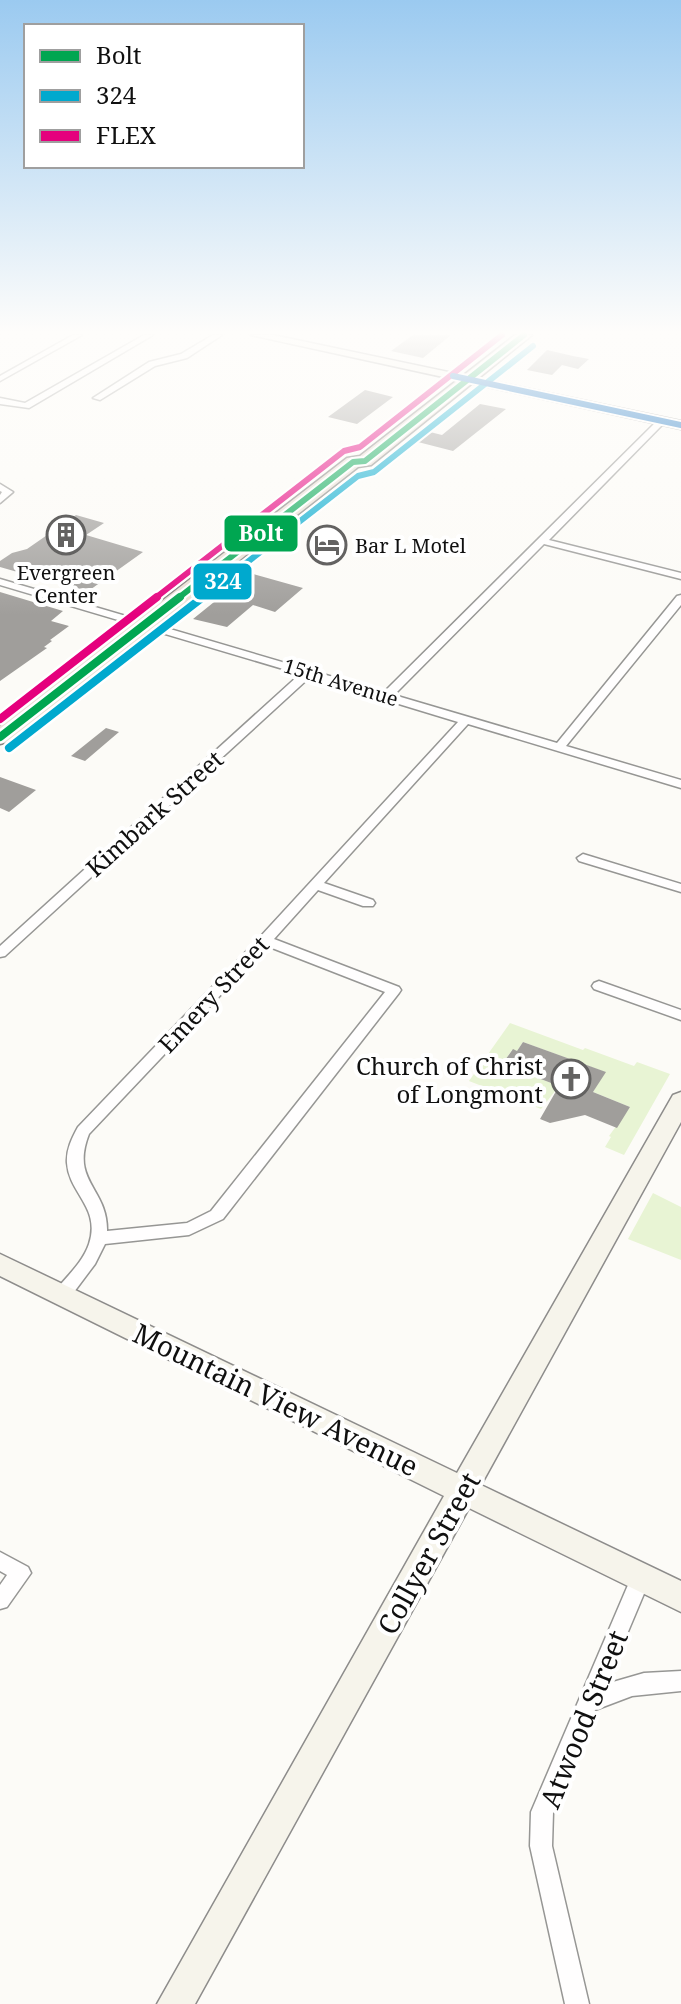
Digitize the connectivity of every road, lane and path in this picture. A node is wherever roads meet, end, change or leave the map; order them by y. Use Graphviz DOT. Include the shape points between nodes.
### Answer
graph roads {
  1 [pos="389,429"];
  2 [pos="654,429"];
  3 [pos="0,487"];
  4 [pos="0,500"];
  5 [pos="542,541"];
  6 [pos="681,576"];
  7 [pos="0,582"];
  8 [pos="681,598"];
  9 [pos="146,623"];
  10 [pos="308,673"];
  11 [pos="387,696"];
  12 [pos="466,720"];
  13 [pos="0,737"];
  14 [pos="559,748"];
  15 [pos="681,784"];
  16 [pos="583,858"];
  17 [pos="316,885"];
  18 [pos="681,888"];
  19 [pos="368,903"];
  20 [pos="265,940"];
  21 [pos="0,953"];
  22 [pos="599,986"];
  23 [pos="681,1015"];
  24 [pos="681,1101"];
  25 [pos="98,1238"];
  26 [pos="0,1264"];
  27 [pos="62,1295"];
  28 [pos="463,1490"];
  29 [pos="0,1561"];
  30 [pos="641,1577"];
  31 [pos="681,1597"];
  32 [pos="0,1600"];
  33 [pos="681,1681"];
  34 [pos="587,1703"];
  35 [pos="175,2004"];
  36 [pos="577,2004"];
  1 -- 9 [label="highway"];
  2 -- 5 [label="street"];
  3 -- 4 [label="street" via="8,492"];
  5 -- 6 [label="street"];
  5 -- 11 [label="street"];
  7 -- 9 [label="street, 15th Avenue"];
  8 -- 14 [label="street"];
  9 -- 10 [label="street, 15th Avenue"];
  9 -- 13 [label="highway"];
  10 -- 11 [label="street, 15th Avenue"];
  10 -- 21 [label="street, Kimbark Street"];
  11 -- 12 [label="street, 15th Avenue"];
  12 -- 14 [label="street, 15th Avenue"];
  12 -- 17 [label="street, Emery Street"];
  14 -- 15 [label="street, 15th Avenue"];
  16 -- 18 [label="street"];
  17 -- 19 [label="street"];
  17 -- 20 [label="street, Emery Street"];
  20 -- 25 [label="street, Emery Street" via="83,1131 73,1165 95,1203"];
  20 -- 25 [label="street" via="394,990 217,1215 189,1229"];
  22 -- 23 [label="street"];
  24 -- 28 [label="street, Collyer Street"];
  25 -- 27 [label="street"];
  26 -- 27 [label="street, Mountain View Avenue"];
  27 -- 28 [label="street, Mountain View Avenue"];
  28 -- 30 [label="street, Mountain View Avenue"];
  28 -- 35 [label="street, Collyer Street"];
  29 -- 32 [label="street" via="21,1573"];
  30 -- 31 [label="street, Mountain View Avenue"];
  30 -- 34 [label="street, Atwood Street"];
  33 -- 34 [label="street" via="620,1687"];
  34 -- 36 [label="street, Atwood Street" via="542,1812 541,1846"];
}
